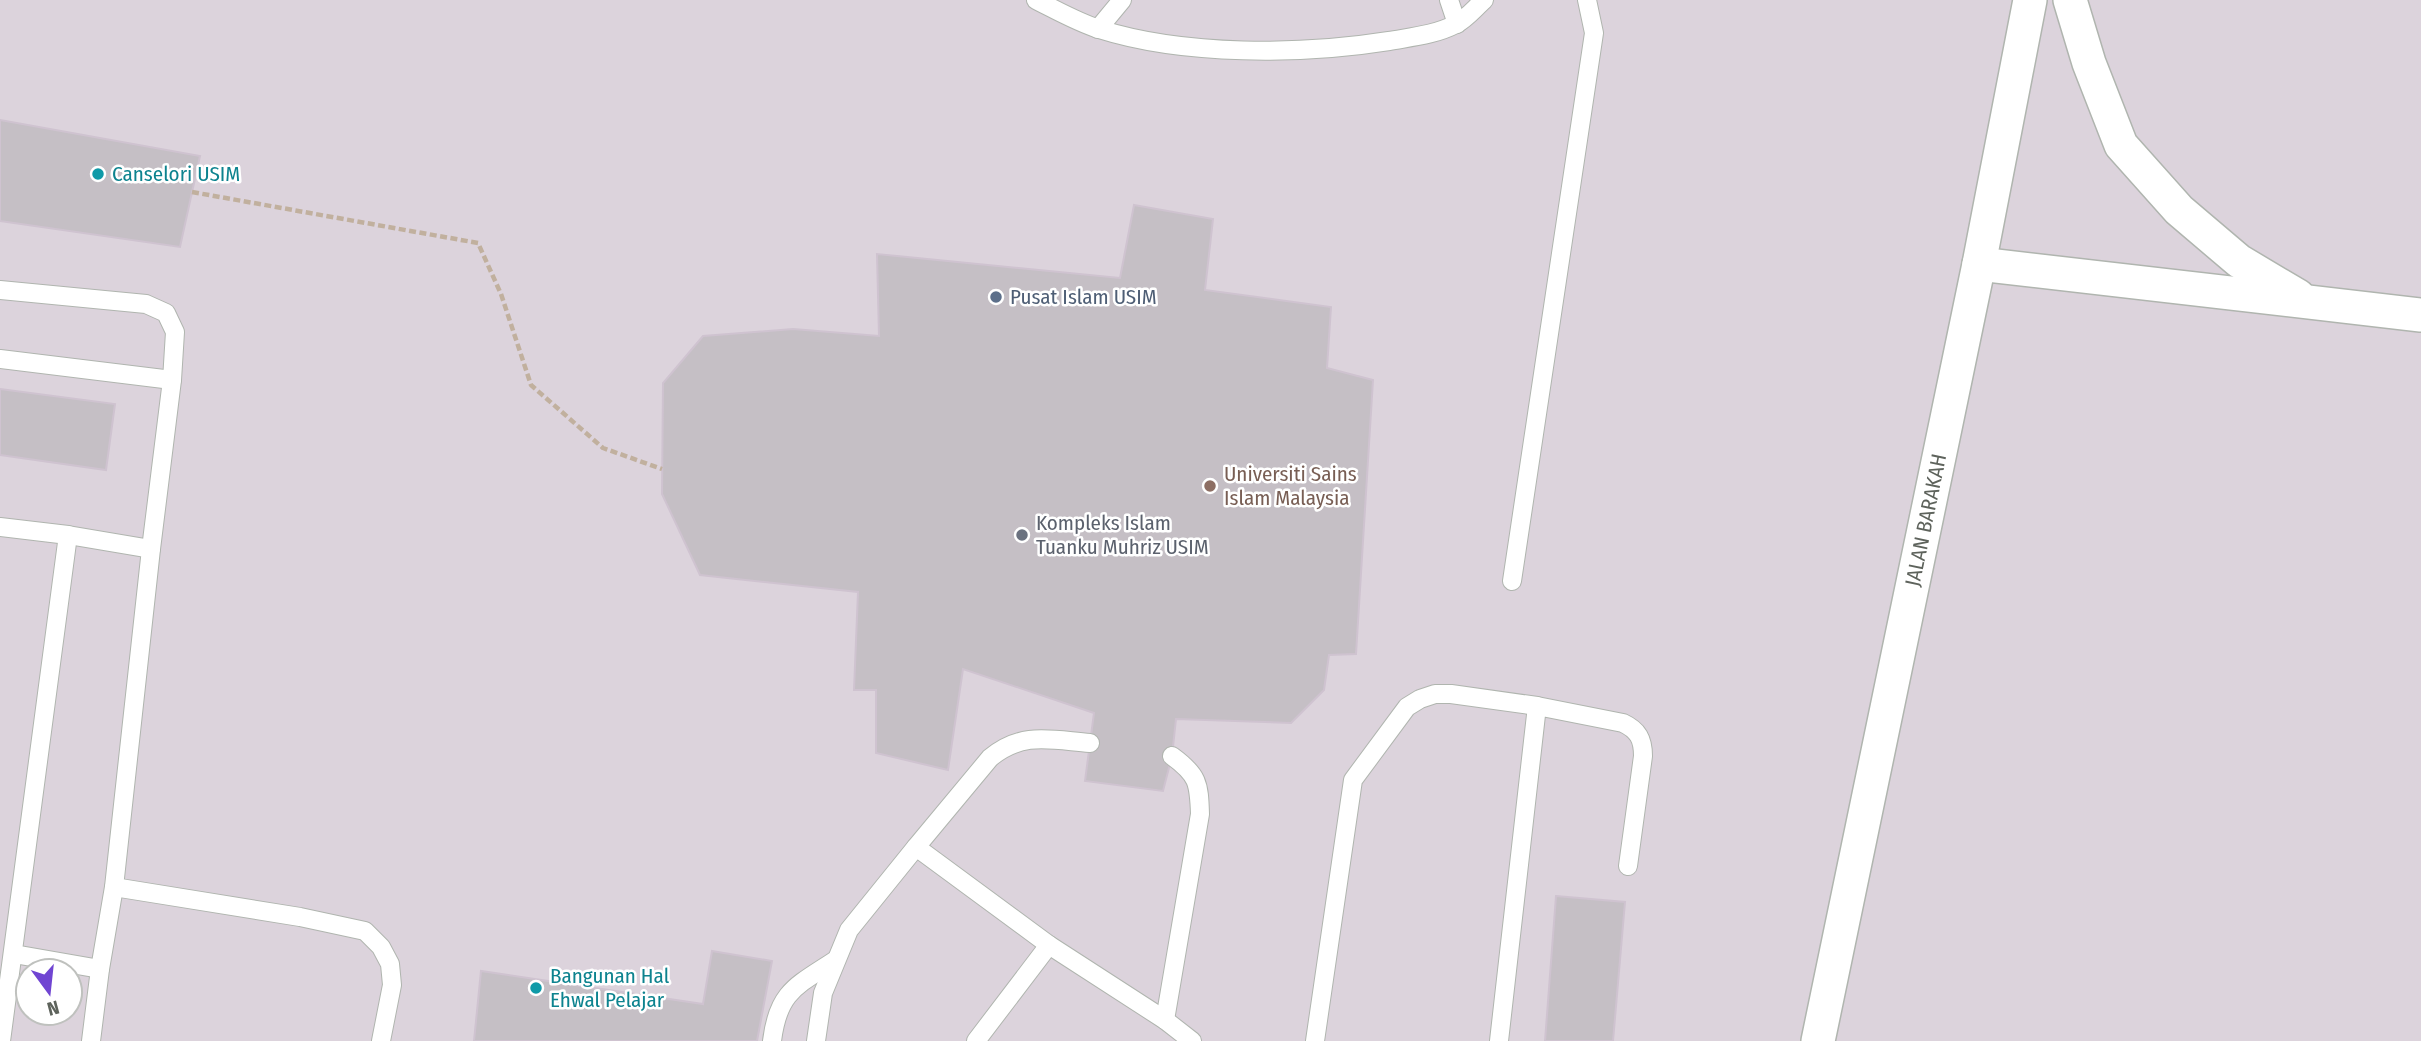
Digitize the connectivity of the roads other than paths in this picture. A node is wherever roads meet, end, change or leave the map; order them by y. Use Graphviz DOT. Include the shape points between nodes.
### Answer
graph roads {
  1 [pos="1036,0"];
  2 [pos="1122,0"];
  3 [pos="1449,0"];
  4 [pos="1484,0"];
  5 [pos="1587,0"];
  6 [pos="2030,0"];
  7 [pos="2070,0"];
  8 [pos="1457,24"];
  9 [pos="1098,29"];
  10 [pos="1979,264"];
  11 [pos="0,290"];
  12 [pos="2306,301"];
  13 [pos="2421,315"];
  14 [pos="0,359"];
  15 [pos="172,380"];
  16 [pos="0,527"];
  17 [pos="68,535"];
  18 [pos="151,550"];
  19 [pos="1512,581"];
  20 [pos="1537,706"];
  21 [pos="1090,743"];
  22 [pos="1172,756"];
  23 [pos="916,847"];
  24 [pos="1628,866"];
  25 [pos="114,887"];
  26 [pos="1049,945"];
  27 [pos="13,954"];
  28 [pos="834,961"];
  29 [pos="100,969"];
  30 [pos="1165,1020"];
  31 [pos="1,1041"];
  32 [pos="91,1041"];
  33 [pos="381,1041"];
  34 [pos="772,1041"];
  35 [pos="816,1041"];
  36 [pos="976,1041"];
  37 [pos="1192,1041"];
  38 [pos="1315,1041"];
  39 [pos="1499,1041"];
  40 [pos="1818,1041"];
  1 -- 9 [label="lane"];
  2 -- 9 [label="lane"];
  3 -- 8 [label="lane"];
  4 -- 8 [label="lane"];
  5 -- 19 [label="lane" via="1594,33"];
  6 -- 10 [label="street, JALAN BARAKAH"];
  7 -- 12 [label="street" via="2121,145 2179,210 2229,252"];
  8 -- 9 [label="lane" via="1422,36 1309,50 1170,44"];
  10 -- 12 [label="street"];
  10 -- 40 [label="street, JALAN BARAKAH"];
  11 -- 15 [label="lane" via="157,307 166,313 174,332"];
  12 -- 13 [label="street"];
  14 -- 15 [label="lane"];
  15 -- 18 [label="lane"];
  16 -- 17 [label="lane"];
  17 -- 18 [label="lane"];
  17 -- 27 [label="lane"];
  18 -- 25 [label="lane"];
  20 -- 24 [label="lane" via="1623,723 1639,736 1643,756"];
  20 -- 38 [label="lane" via="1451,694 1420,699 1407,707 1353,780"];
  20 -- 39 [label="lane"];
  21 -- 23 [label="lane" via="1031,739 1004,746"];
  22 -- 30 [label="lane" via="1189,768 1198,782 1200,814"];
  23 -- 26 [label="lane"];
  23 -- 28 [label="lane" via="849,930"];
  25 -- 29 [label="lane"];
  25 -- 33 [label="lane" via="365,932 390,964 392,985"];
  26 -- 30 [label="lane"];
  26 -- 36 [label="lane"];
  27 -- 29 [label="lane"];
  27 -- 31 [label="lane"];
  28 -- 34 [label="lane" via="785,996"];
  28 -- 35 [label="lane" via="823,993"];
  29 -- 32 [label="lane"];
  30 -- 37 [label="lane"];
}
